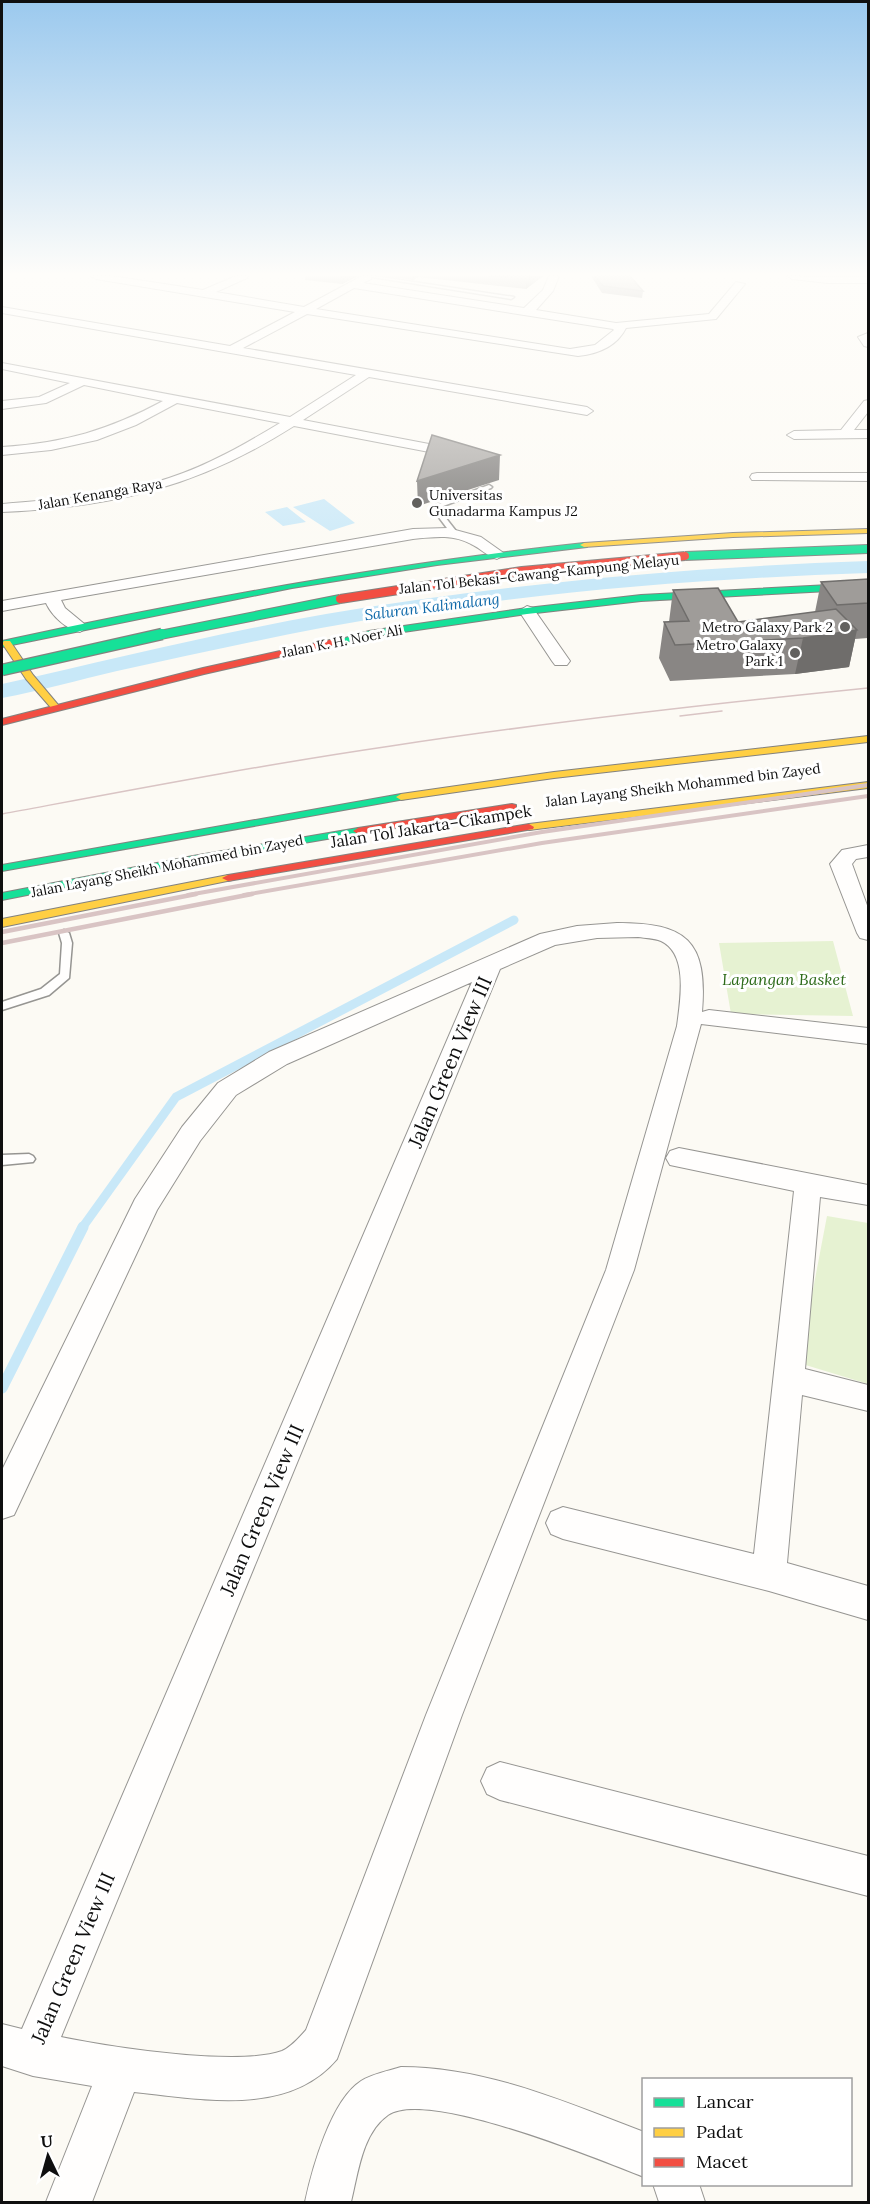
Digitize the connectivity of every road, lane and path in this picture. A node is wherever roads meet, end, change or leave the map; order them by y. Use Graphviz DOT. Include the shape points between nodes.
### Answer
graph roads {
  1 [pos="71,379"];
  2 [pos="358,379"];
  3 [pos="401,379"];
  4 [pos="83,381"];
  5 [pos="176,399"];
  6 [pos="868,404"];
  7 [pos="2,405"];
  8 [pos="587,411"];
  9 [pos="291,421"];
  10 [pos="868,434"];
  11 [pos="794,435"];
  12 [pos="844,435"];
  13 [pos="2,451"];
  14 [pos="450,452"];
  15 [pos="757,477"];
  16 [pos="868,477"];
  17 [pos="489,487"];
  18 [pos="2,508"];
  19 [pos="452,531"];
  20 [pos="868,532"];
  21 [pos="868,549"];
  22 [pos="497,554"];
  23 [pos="868,586"];
  24 [pos="2,606"];
  25 [pos="51,608"];
  26 [pos="527,611"];
  27 [pos="23,619"];
  28 [pos="2,620"];
  29 [pos="80,627"];
  30 [pos="3,645"];
  31 [pos="561,662"];
  32 [pos="2,670"];
  33 [pos="53,704"];
  34 [pos="2,722"];
  35 [pos="868,739"];
  36 [pos="868,785"];
  37 [pos="528,804"];
  38 [pos="868,851"];
  39 [pos="2,868"];
  40 [pos="2,897"];
  41 [pos="2,922"];
  42 [pos="64,933"];
  43 [pos="868,933"];
  44 [pos="491,963"];
  45 [pos="2,1006"];
  46 [pos="709,1018"];
  47 [pos="868,1036"];
  48 [pos="679,1158"];
  49 [pos="29,1159"];
  50 [pos="2,1160"];
  51 [pos="808,1185"];
  52 [pos="868,1195"];
  53 [pos="789,1378"];
  54 [pos="868,1398"];
  55 [pos="2,1504"];
  56 [pos="563,1523"];
  57 [pos="769,1575"];
  58 [pos="868,1603"];
  59 [pos="500,1781"];
  60 [pos="868,1876"];
  61 [pos="17,2050"];
  62 [pos="121,2069"];
  63 [pos="642,2154"];
  64 [pos="677,2186"];
  65 [pos="69,2202"];
  66 [pos="327,2202"];
  67 [pos="682,2202"];
  1 -- 4 [label="street"];
  2 -- 9 [label="street, Jalan Kenanga Raya"];
  3 -- 8 [label="street"];
  4 -- 5 [label="street"];
  4 -- 7 [label="street" via="42,400"];
  5 -- 9 [label="street"];
  5 -- 13 [label="street" via="123,428 89,440"];
  6 -- 12 [label="street"];
  9 -- 14 [label="street"];
  9 -- 18 [label="street, Jalan Kenanga Raya" via="236,454 182,478 101,497"];
  10 -- 12 [label="street"];
  11 -- 12 [label="street"];
  15 -- 16 [label="street"];
  17 -- 19 [label="lane" via="434,507"];
  19 -- 22 [label="street" via="478,539"];
  19 -- 25 [label="street" via="362,541"];
  20 -- 22 [label="main road" via="654,540"];
  20 -- 30 [label="main road, Jalan Tol Bekasi–Cawang–Kampung Melayu" via="643,543 416,567"];
  21 -- 32 [label="main road, Jalan Tol Bekasi–Cawang–Kampung Melayu, bridge" via="633,561 408,587 141,637"];
  22 -- 29 [label="main road" via="332,577"];
  23 -- 26 [label="main road, Jalan K. H. Noer Ali" via="640,598"];
  24 -- 25 [label="street"];
  25 -- 29 [label="street"];
  26 -- 31 [label="street"];
  26 -- 33 [label="main road, Jalan K. H. Noer Ali" via="369,634"];
  27 -- 28 [label="street"];
  29 -- 30 [label="main road"];
  30 -- 33 [label="main road"];
  33 -- 34 [label="main road, Jalan K. H. Noer Ali"];
  35 -- 39 [label="main road, Jalan Layang Sheikh Mohammed bin Zayed" via="393,798"];
  36 -- 41 [label="main road, Jalan Tol Jakarta–Cikampek" via="542,824 211,881"];
  37 -- 40 [label="main road, Jalan Layang Sheikh Mohammed bin Zayed" via="204,857"];
  38 -- 43 [label="street" via="849,854 841,864"];
  42 -- 45 [label="lane" via="65,975 45,992"];
  44 -- 55 [label="street" via="278,1058 226,1089 145,1206"];
  44 -- 61 [label="street, Jalan Green View III"];
  44 -- 62 [label="street, Jalan Green View III" via="565,935 602,930 667,935 679,942 686,955 692,984 689,1026 620,1270 444,1715 322,2044 306,2061 271,2075 229,2078"];
  46 -- 47 [label="street"];
  48 -- 51 [label="street"];
  49 -- 50 [label="lane"];
  51 -- 52 [label="street"];
  51 -- 53 [label="street"];
  53 -- 54 [label="street"];
  53 -- 57 [label="street"];
  56 -- 57 [label="street"];
  57 -- 58 [label="street"];
  59 -- 60 [label="street"];
  61 -- 62 [label="street"];
  62 -- 65 [label="street"];
  63 -- 66 [label="street" via="533,2113 438,2089 394,2089 377,2096 358,2118 340,2156"];
  64 -- 67 [label="street"];
}
